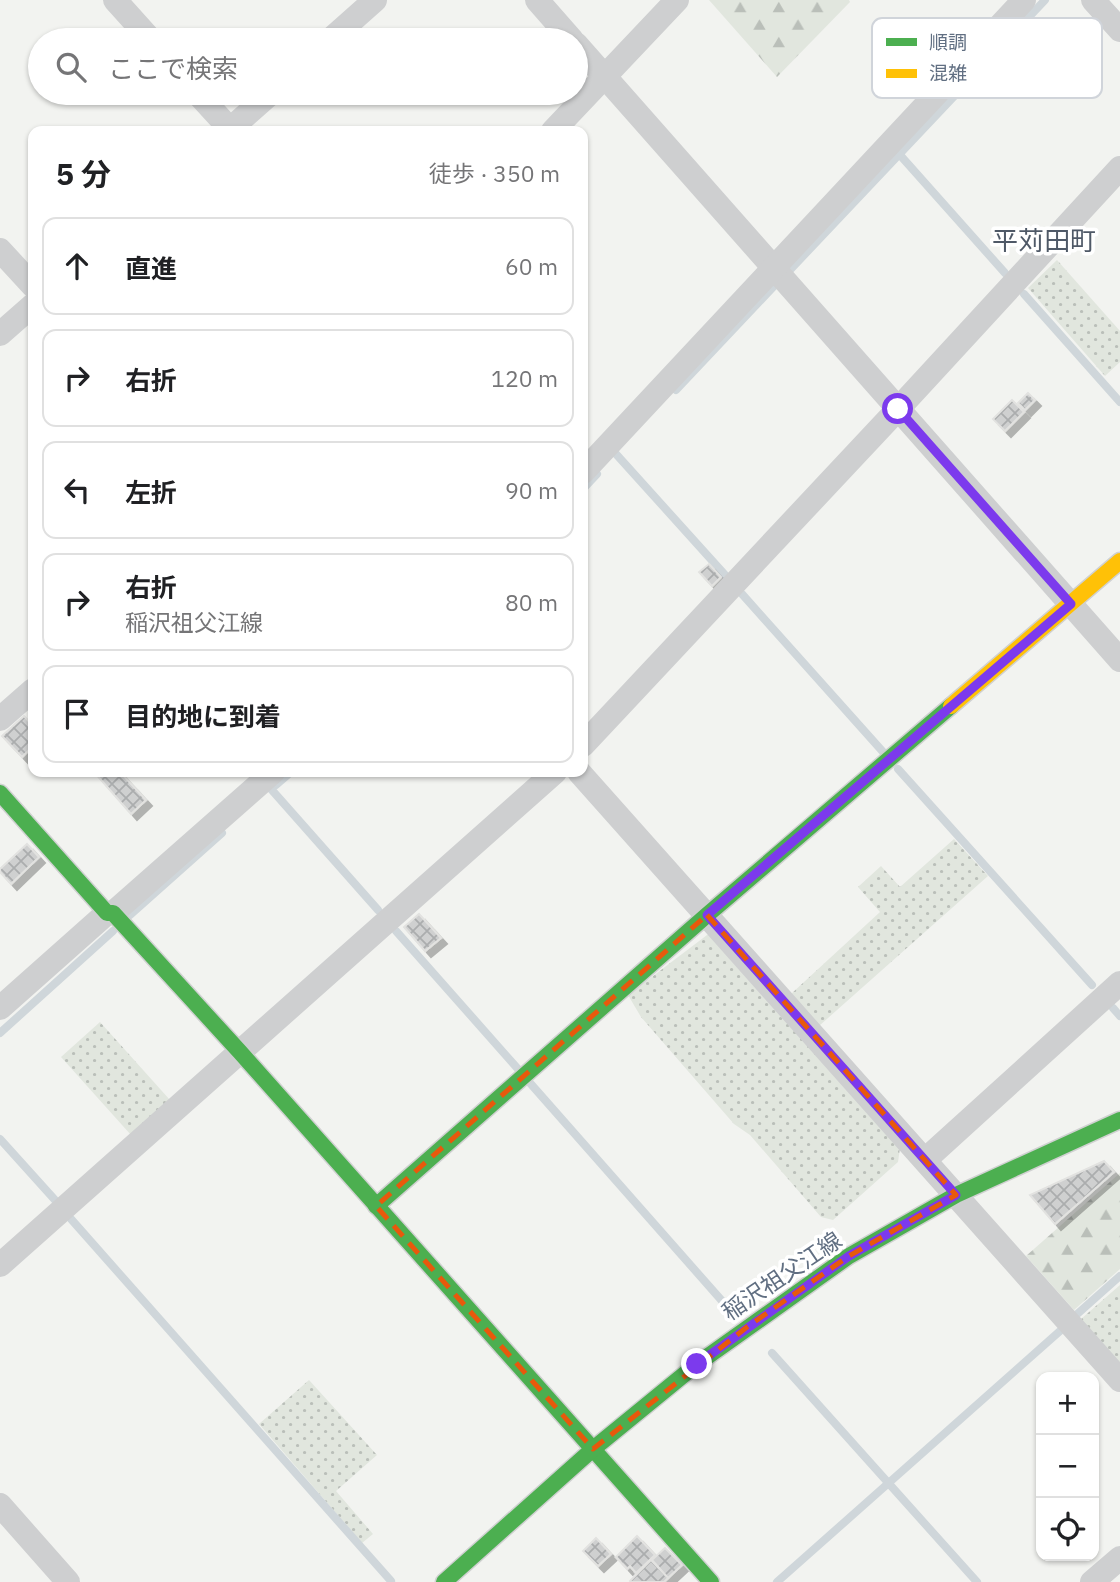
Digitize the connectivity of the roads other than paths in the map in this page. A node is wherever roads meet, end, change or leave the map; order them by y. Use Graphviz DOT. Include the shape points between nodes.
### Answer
graph roads {
  1 [pos="116,0"];
  2 [pos="375,0"];
  3 [pos="537,0"];
  4 [pos="677,0"];
  5 [pos="1024,0"];
  6 [pos="1093,0"];
  7 [pos="1007,18"];
  8 [pos="140,28"];
  9 [pos="344,28"];
  10 [pos="562,28"];
  11 [pos="1120,30"];
  12 [pos="588,58"];
  13 [pos="604,77"];
  14 [pos="588,94"];
  15 [pos="933,98"];
  16 [pos="207,105"];
  17 [pos="257,105"];
  18 [pos="578,105"];
  19 [pos="226,126"];
  20 [pos="234,126"];
  21 [pos="559,126"];
  22 [pos="1120,168"];
  23 [pos="0,250"];
  24 [pos="773,269"];
  25 [pos="28,281"];
  26 [pos="28,309"];
  27 [pos="0,334"];
  28 [pos="898,409"];
  29 [pos="588,467"];
  30 [pos="1120,561"];
  31 [pos="1071,604"];
  32 [pos="1120,660"];
  33 [pos="28,694"];
  34 [pos="0,719"];
  35 [pos="588,740"];
  36 [pos="267,777"];
  37 [pos="549,777"];
  38 [pos="583,777"];
  39 [pos="0,793"];
  40 [pos="110,913"];
  41 [pos="707,915"];
  42 [pos="1120,982"];
  43 [pos="0,1009"];
  44 [pos="240,1052"];
  45 [pos="1120,1120"];
  46 [pos="925,1160"];
  47 [pos="956,1195"];
  48 [pos="376,1206"];
  49 [pos="0,1265"];
  50 [pos="1120,1380"];
  51 [pos="593,1449"];
  52 [pos="0,1505"];
  53 [pos="1120,1558"];
  54 [pos="68,1582"];
  55 [pos="444,1582"];
  56 [pos="712,1582"];
  57 [pos="1092,1582"];
  1 -- 8 [label="street"];
  2 -- 9 [label="street"];
  3 -- 10 [label="street"];
  4 -- 13 [label="street"];
  5 -- 7 [label="street"];
  6 -- 11 [label="street"];
  12 -- 13 [label="street"];
  13 -- 14 [label="street"];
  13 -- 24 [label="street"];
  15 -- 24 [label="street"];
  16 -- 19 [label="street"];
  17 -- 20 [label="street"];
  18 -- 21 [label="street"];
  22 -- 28 [label="street"];
  23 -- 25 [label="street"];
  24 -- 28 [label="street"];
  24 -- 29 [label="street"];
  26 -- 27 [label="street"];
  28 -- 31 [label="street"];
  28 -- 35 [label="street"];
  30 -- 31 [label="street"];
  31 -- 32 [label="street"];
  31 -- 41 [label="street"];
  33 -- 34 [label="street"];
  36 -- 40 [label="street"];
  37 -- 44 [label="street"];
  38 -- 41 [label="street"];
  39 -- 40 [label="street"];
  40 -- 43 [label="street"];
  40 -- 44 [label="street"];
  41 -- 46 [label="street"];
  41 -- 48 [label="street"];
  42 -- 46 [label="street"];
  44 -- 48 [label="street"];
  44 -- 49 [label="street"];
  45 -- 47 [label="street, 稲沢祖父江線"];
  46 -- 47 [label="street"];
  47 -- 50 [label="street"];
  47 -- 51 [label="street, 稲沢祖父江線" via="849,1256 747,1327"];
  48 -- 51 [label="street"];
  51 -- 55 [label="street, 稲沢祖父江線"];
  51 -- 56 [label="street"];
  52 -- 54 [label="street"];
  53 -- 57 [label="street"];
}
